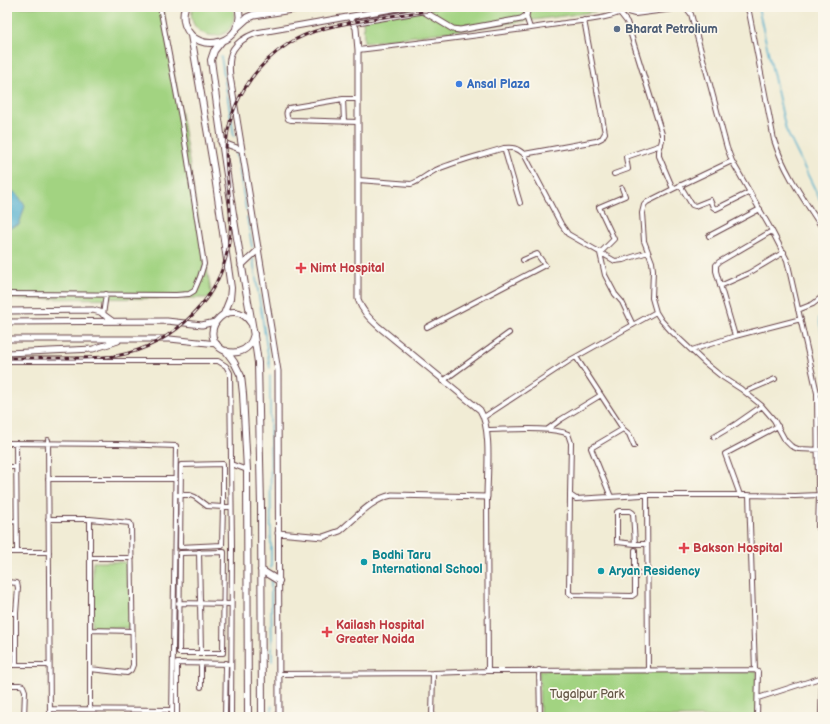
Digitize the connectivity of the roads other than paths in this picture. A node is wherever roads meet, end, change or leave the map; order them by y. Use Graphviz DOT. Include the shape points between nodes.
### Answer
graph roads {
  1 [pos="160,7"];
  2 [pos="185,7"];
  3 [pos="238,7"];
  4 [pos="304,7"];
  5 [pos="404,7"];
  6 [pos="528,7"];
  7 [pos="629,7"];
  8 [pos="697,7"];
  9 [pos="746,7"];
  10 [pos="687,9"];
  11 [pos="622,12"];
  12 [pos="361,15"];
  13 [pos="526,16"];
  14 [pos="350,17"];
  15 [pos="584,20"];
  16 [pos="358,22"];
  17 [pos="237,27"];
  18 [pos="356,28"];
  19 [pos="530,28"];
  20 [pos="460,30"];
  21 [pos="191,35"];
  22 [pos="461,38"];
  23 [pos="222,42"];
  24 [pos="358,50"];
  25 [pos="343,99"];
  26 [pos="358,99"];
  27 [pos="344,122"];
  28 [pos="358,122"];
  29 [pos="221,142"];
  30 [pos="661,145"];
  31 [pos="504,148"];
  32 [pos="242,150"];
  33 [pos="524,154"];
  34 [pos="732,161"];
  35 [pos="614,174"];
  36 [pos="358,180"];
  37 [pos="680,185"];
  38 [pos="622,188"];
  39 [pos="672,189"];
  40 [pos="750,192"];
  41 [pos="520,203"];
  42 [pos="760,209"];
  43 [pos="823,229"];
  44 [pos="772,231"];
  45 [pos="709,236"];
  46 [pos="259,249"];
  47 [pos="648,252"];
  48 [pos="784,252"];
  49 [pos="600,253"];
  50 [pos="523,260"];
  51 [pos="242,266"];
  52 [pos="720,286"];
  53 [pos="7,294"];
  54 [pos="106,294"];
  55 [pos="823,296"];
  56 [pos="798,310"];
  57 [pos="7,311"];
  58 [pos="656,312"];
  59 [pos="224,314"];
  60 [pos="103,315"];
  61 [pos="801,319"];
  62 [pos="111,321"];
  63 [pos="7,322"];
  64 [pos="215,322"];
  65 [pos="252,324"];
  66 [pos="632,325"];
  67 [pos="427,327"];
  68 [pos="509,333"];
  69 [pos="254,334"];
  70 [pos="735,336"];
  71 [pos="7,338"];
  72 [pos="121,339"];
  73 [pos="217,344"];
  74 [pos="692,350"];
  75 [pos="226,351"];
  76 [pos="7,353"];
  77 [pos="576,357"];
  78 [pos="7,361"];
  79 [pos="775,378"];
  80 [pos="443,380"];
  81 [pos="745,392"];
  82 [pos="601,395"];
  83 [pos="762,406"];
  84 [pos="484,417"];
  85 [pos="778,426"];
  86 [pos="548,429"];
  87 [pos="624,429"];
  88 [pos="487,430"];
  89 [pos="714,437"];
  90 [pos="48,441"];
  91 [pos="7,443"];
  92 [pos="16,443"];
  93 [pos="634,446"];
  94 [pos="818,450"];
  95 [pos="823,450"];
  96 [pos="231,464"];
  97 [pos="7,467"];
  98 [pos="15,467"];
  99 [pos="247,470"];
  100 [pos="48,479"];
  101 [pos="176,479"];
  102 [pos="178,495"];
  103 [pos="570,495"];
  104 [pos="647,495"];
  105 [pos="740,495"];
  106 [pos="749,495"];
  107 [pos="819,495"];
  108 [pos="487,497"];
  109 [pos="611,497"];
  110 [pos="223,507"];
  111 [pos="232,507"];
  112 [pos="48,519"];
  113 [pos="90,519"];
  114 [pos="16,521"];
  115 [pos="7,522"];
  116 [pos="818,528"];
  117 [pos="278,533"];
  118 [pos="634,544"];
  119 [pos="647,544"];
  120 [pos="635,550"];
  121 [pos="7,552"];
  122 [pos="17,552"];
  123 [pos="49,552"];
  124 [pos="199,552"];
  125 [pos="90,558"];
  126 [pos="132,558"];
  127 [pos="261,570"];
  128 [pos="636,573"];
  129 [pos="647,574"];
  130 [pos="279,580"];
  131 [pos="7,582"];
  132 [pos="176,603"];
  133 [pos="200,603"];
  134 [pos="223,604"];
  135 [pos="231,604"];
  136 [pos="7,613"];
  137 [pos="16,613"];
  138 [pos="90,630"];
  139 [pos="132,631"];
  140 [pos="201,652"];
  141 [pos="201,663"];
  142 [pos="226,663"];
  143 [pos="231,664"];
  144 [pos="7,665"];
  145 [pos="16,665"];
  146 [pos="49,665"];
  147 [pos="90,669"];
  148 [pos="539,670"];
  149 [pos="648,670"];
  150 [pos="755,670"];
  151 [pos="488,671"];
  152 [pos="433,673"];
  153 [pos="279,674"];
  154 [pos="822,678"];
  155 [pos="7,686"];
  156 [pos="201,687"];
  157 [pos="758,698"];
  158 [pos="50,709"];
  159 [pos="90,709"];
  160 [pos="172,710"];
  161 [pos="24,717"];
  162 [pos="50,717"];
  163 [pos="172,717"];
  164 [pos="177,717"];
  165 [pos="225,717"];
  166 [pos="231,717"];
  167 [pos="248,717"];
  168 [pos="262,717"];
  169 [pos="279,717"];
  170 [pos="432,717"];
  171 [pos="540,717"];
  172 [pos="757,717"];
  173 [pos="821,717"];
  1 -- 54 [label="street" via="182,122 204,266 195,288 189,294"];
  2 -- 21 [label="main road" via="183,19"];
  3 -- 17 [label="main road"];
  4 -- 17 [label="highway" via="254,15"];
  5 -- 12 [label="street"];
  6 -- 13 [label="street"];
  7 -- 11 [label="street"];
  8 -- 10 [label="street"];
  9 -- 43 [label="street" via="774,140 785,166"];
  10 -- 11 [label="street" via="635,14"];
  10 -- 34 [label="street" via="691,14"];
  11 -- 15 [label="street"];
  11 -- 30 [label="street" via="662,134"];
  12 -- 14 [label="street"];
  12 -- 16 [label="street"];
  13 -- 19 [label="street"];
  13 -- 20 [label="street" via="521,20"];
  14 -- 18 [label="street"];
  14 -- 32 [label="street" via="256,33 246,37 233,49 229,65"];
  15 -- 19 [label="street"];
  15 -- 33 [label="street" via="605,133 596,141"];
  16 -- 18 [label="street"];
  16 -- 20 [label="street" via="423,11"];
  17 -- 23 [label="main road"];
  18 -- 24 [label="street"];
  19 -- 22 [label="street"];
  20 -- 22 [label="street"];
  21 -- 23 [label="main road" via="206,43"];
  21 -- 59 [label="main road" via="231,288"];
  22 -- 24 [label="street"];
  23 -- 29 [label="main road" via="214,51 211,60"];
  24 -- 26 [label="street"];
  25 -- 26 [label="street"];
  25 -- 27 [label="street"];
  25 -- 27 [label="street" via="290,108 287,116 291,120"];
  26 -- 28 [label="street"];
  27 -- 28 [label="street"];
  28 -- 36 [label="street"];
  29 -- 32 [label="street"];
  29 -- 51 [label="main road"];
  30 -- 35 [label="street" via="626,157 628,169"];
  30 -- 39 [label="street" via="660,156"];
  31 -- 33 [label="street" via="517,148"];
  31 -- 36 [label="street" via="435,170 411,184"];
  31 -- 41 [label="street"];
  32 -- 46 [label="street"];
  33 -- 49 [label="street" via="568,234"];
  34 -- 37 [label="street"];
  34 -- 40 [label="street"];
  36 -- 80 [label="street" via="358,299 361,307 379,327"];
  37 -- 39 [label="street"];
  37 -- 40 [label="street" via="692,205 710,200 716,209"];
  38 -- 49 [label="street" via="625,196 599,208 614,239"];
  39 -- 47 [label="street" via="644,205 644,241"];
  40 -- 42 [label="street"];
  42 -- 44 [label="street"];
  42 -- 45 [label="street"];
  44 -- 48 [label="street"];
  44 -- 52 [label="street" via="716,265"];
  46 -- 51 [label="street"];
  46 -- 117 [label="street" via="278,371"];
  47 -- 49 [label="street" via="618,261"];
  47 -- 58 [label="street" via="652,262 652,298"];
  48 -- 52 [label="street" via="749,273"];
  48 -- 56 [label="street"];
  49 -- 66 [label="street" via="606,275"];
  50 -- 67 [label="street" via="537,254 545,265"];
  51 -- 65 [label="main road"];
  52 -- 70 [label="street"];
  53 -- 54 [label="street"];
  54 -- 60 [label="street"];
  55 -- 56 [label="street" via="813,304"];
  56 -- 61 [label="street"];
  57 -- 60 [label="street" via="93,310"];
  58 -- 66 [label="street"];
  58 -- 74 [label="street" via="670,330"];
  59 -- 64 [label="main road"];
  59 -- 65 [label="main road" via="240,313"];
  60 -- 62 [label="street"];
  61 -- 70 [label="street"];
  61 -- 94 [label="street" via="817,393"];
  62 -- 63 [label="street"];
  62 -- 64 [label="street" via="167,321 202,325"];
  64 -- 73 [label="main road" via="213,337"];
  65 -- 69 [label="main road"];
  66 -- 77 [label="street"];
  68 -- 80 [label="street"];
  69 -- 75 [label="main road" via="250,344 242,351"];
  69 -- 127 [label="main road" via="258,363"];
  70 -- 74 [label="street"];
  71 -- 72 [label="street"];
  72 -- 73 [label="street" via="170,339"];
  72 -- 76 [label="street" via="93,349"];
  73 -- 75 [label="main road"];
  74 -- 81 [label="street" via="721,376"];
  75 -- 99 [label="main road" via="241,376"];
  77 -- 82 [label="street"];
  77 -- 84 [label="street"];
  78 -- 96 [label="street" via="218,360 230,373"];
  79 -- 81 [label="street"];
  80 -- 84 [label="street" via="476,406"];
  81 -- 83 [label="street"];
  82 -- 86 [label="street"];
  82 -- 87 [label="street"];
  83 -- 85 [label="street"];
  83 -- 89 [label="street"];
  84 -- 88 [label="street"];
  85 -- 94 [label="street" via="791,446"];
  85 -- 105 [label="street" via="725,454"];
  86 -- 88 [label="street"];
  86 -- 103 [label="street" via="562,430 570,438"];
  87 -- 93 [label="street"];
  87 -- 109 [label="street" via="591,448"];
  88 -- 108 [label="street"];
  90 -- 92 [label="street"];
  90 -- 100 [label="street"];
  90 -- 101 [label="street" via="176,446"];
  91 -- 92 [label="street"];
  92 -- 98 [label="street"];
  94 -- 95 [label="street"];
  94 -- 107 [label="street"];
  96 -- 99 [label="street"];
  96 -- 111 [label="street"];
  97 -- 98 [label="street"];
  98 -- 114 [label="street"];
  99 -- 167 [label="main road"];
  100 -- 101 [label="street"];
  100 -- 112 [label="street"];
  101 -- 102 [label="street"];
  102 -- 110 [label="street" via="195,497 207,506"];
  102 -- 110 [label="street" via="180,465 223,464"];
  102 -- 110 [label="street" via="180,547 222,545"];
  102 -- 132 [label="street"];
  103 -- 109 [label="street" via="576,499"];
  103 -- 128 [label="street" via="569,593 632,596 635,594"];
  104 -- 105 [label="street"];
  104 -- 109 [label="street"];
  104 -- 119 [label="street"];
  105 -- 106 [label="street"];
  106 -- 107 [label="street"];
  106 -- 150 [label="street"];
  107 -- 116 [label="street"];
  108 -- 117 [label="street" via="384,496 334,534 323,537"];
  108 -- 151 [label="street"];
  110 -- 111 [label="street"];
  111 -- 135 [label="street"];
  112 -- 113 [label="street"];
  112 -- 123 [label="street"];
  113 -- 125 [label="street"];
  113 -- 126 [label="street" via="130,523"];
  114 -- 115 [label="street"];
  114 -- 122 [label="street"];
  117 -- 130 [label="street"];
  118 -- 118 [label="street" via="617,542 619,511 634,513"];
  118 -- 119 [label="street"];
  119 -- 129 [label="street"];
  120 -- 128 [label="street"];
  121 -- 122 [label="street"];
  122 -- 123 [label="street"];
  123 -- 146 [label="street"];
  124 -- 132 [label="street" via="180,553"];
  124 -- 133 [label="street"];
  124 -- 134 [label="street" via="224,552"];
  125 -- 126 [label="street"];
  125 -- 138 [label="street"];
  126 -- 139 [label="street"];
  127 -- 130 [label="main road"];
  127 -- 168 [label="main road"];
  128 -- 129 [label="street"];
  129 -- 149 [label="street"];
  130 -- 153 [label="street"];
  131 -- 137 [label="street" via="17,583"];
  132 -- 133 [label="street"];
  132 -- 140 [label="street" via="179,653"];
  132 -- 160 [label="street"];
  133 -- 134 [label="street"];
  133 -- 140 [label="street"];
  134 -- 135 [label="street"];
  134 -- 140 [label="street" via="223,653"];
  135 -- 143 [label="street"];
  136 -- 137 [label="street"];
  137 -- 145 [label="street"];
  138 -- 139 [label="street"];
  138 -- 147 [label="street"];
  139 -- 147 [label="street" via="131,670 127,673"];
  141 -- 142 [label="street"];
  141 -- 156 [label="street"];
  141 -- 164 [label="street" via="177,663"];
  142 -- 143 [label="street"];
  142 -- 165 [label="street"];
  143 -- 166 [label="street"];
  144 -- 145 [label="street"];
  145 -- 146 [label="street"];
  146 -- 158 [label="street"];
  147 -- 159 [label="street"];
  148 -- 149 [label="street"];
  148 -- 151 [label="street"];
  148 -- 171 [label="street"];
  149 -- 150 [label="street"];
  150 -- 157 [label="street" via="758,672"];
  151 -- 152 [label="street"];
  152 -- 153 [label="street"];
  152 -- 170 [label="street"];
  153 -- 169 [label="street"];
  154 -- 157 [label="street"];
  154 -- 173 [label="street"];
  155 -- 161 [label="street" via="24,686"];
  157 -- 172 [label="street"];
  158 -- 159 [label="street"];
  158 -- 162 [label="street"];
  159 -- 160 [label="street"];
  160 -- 163 [label="street"];
}
